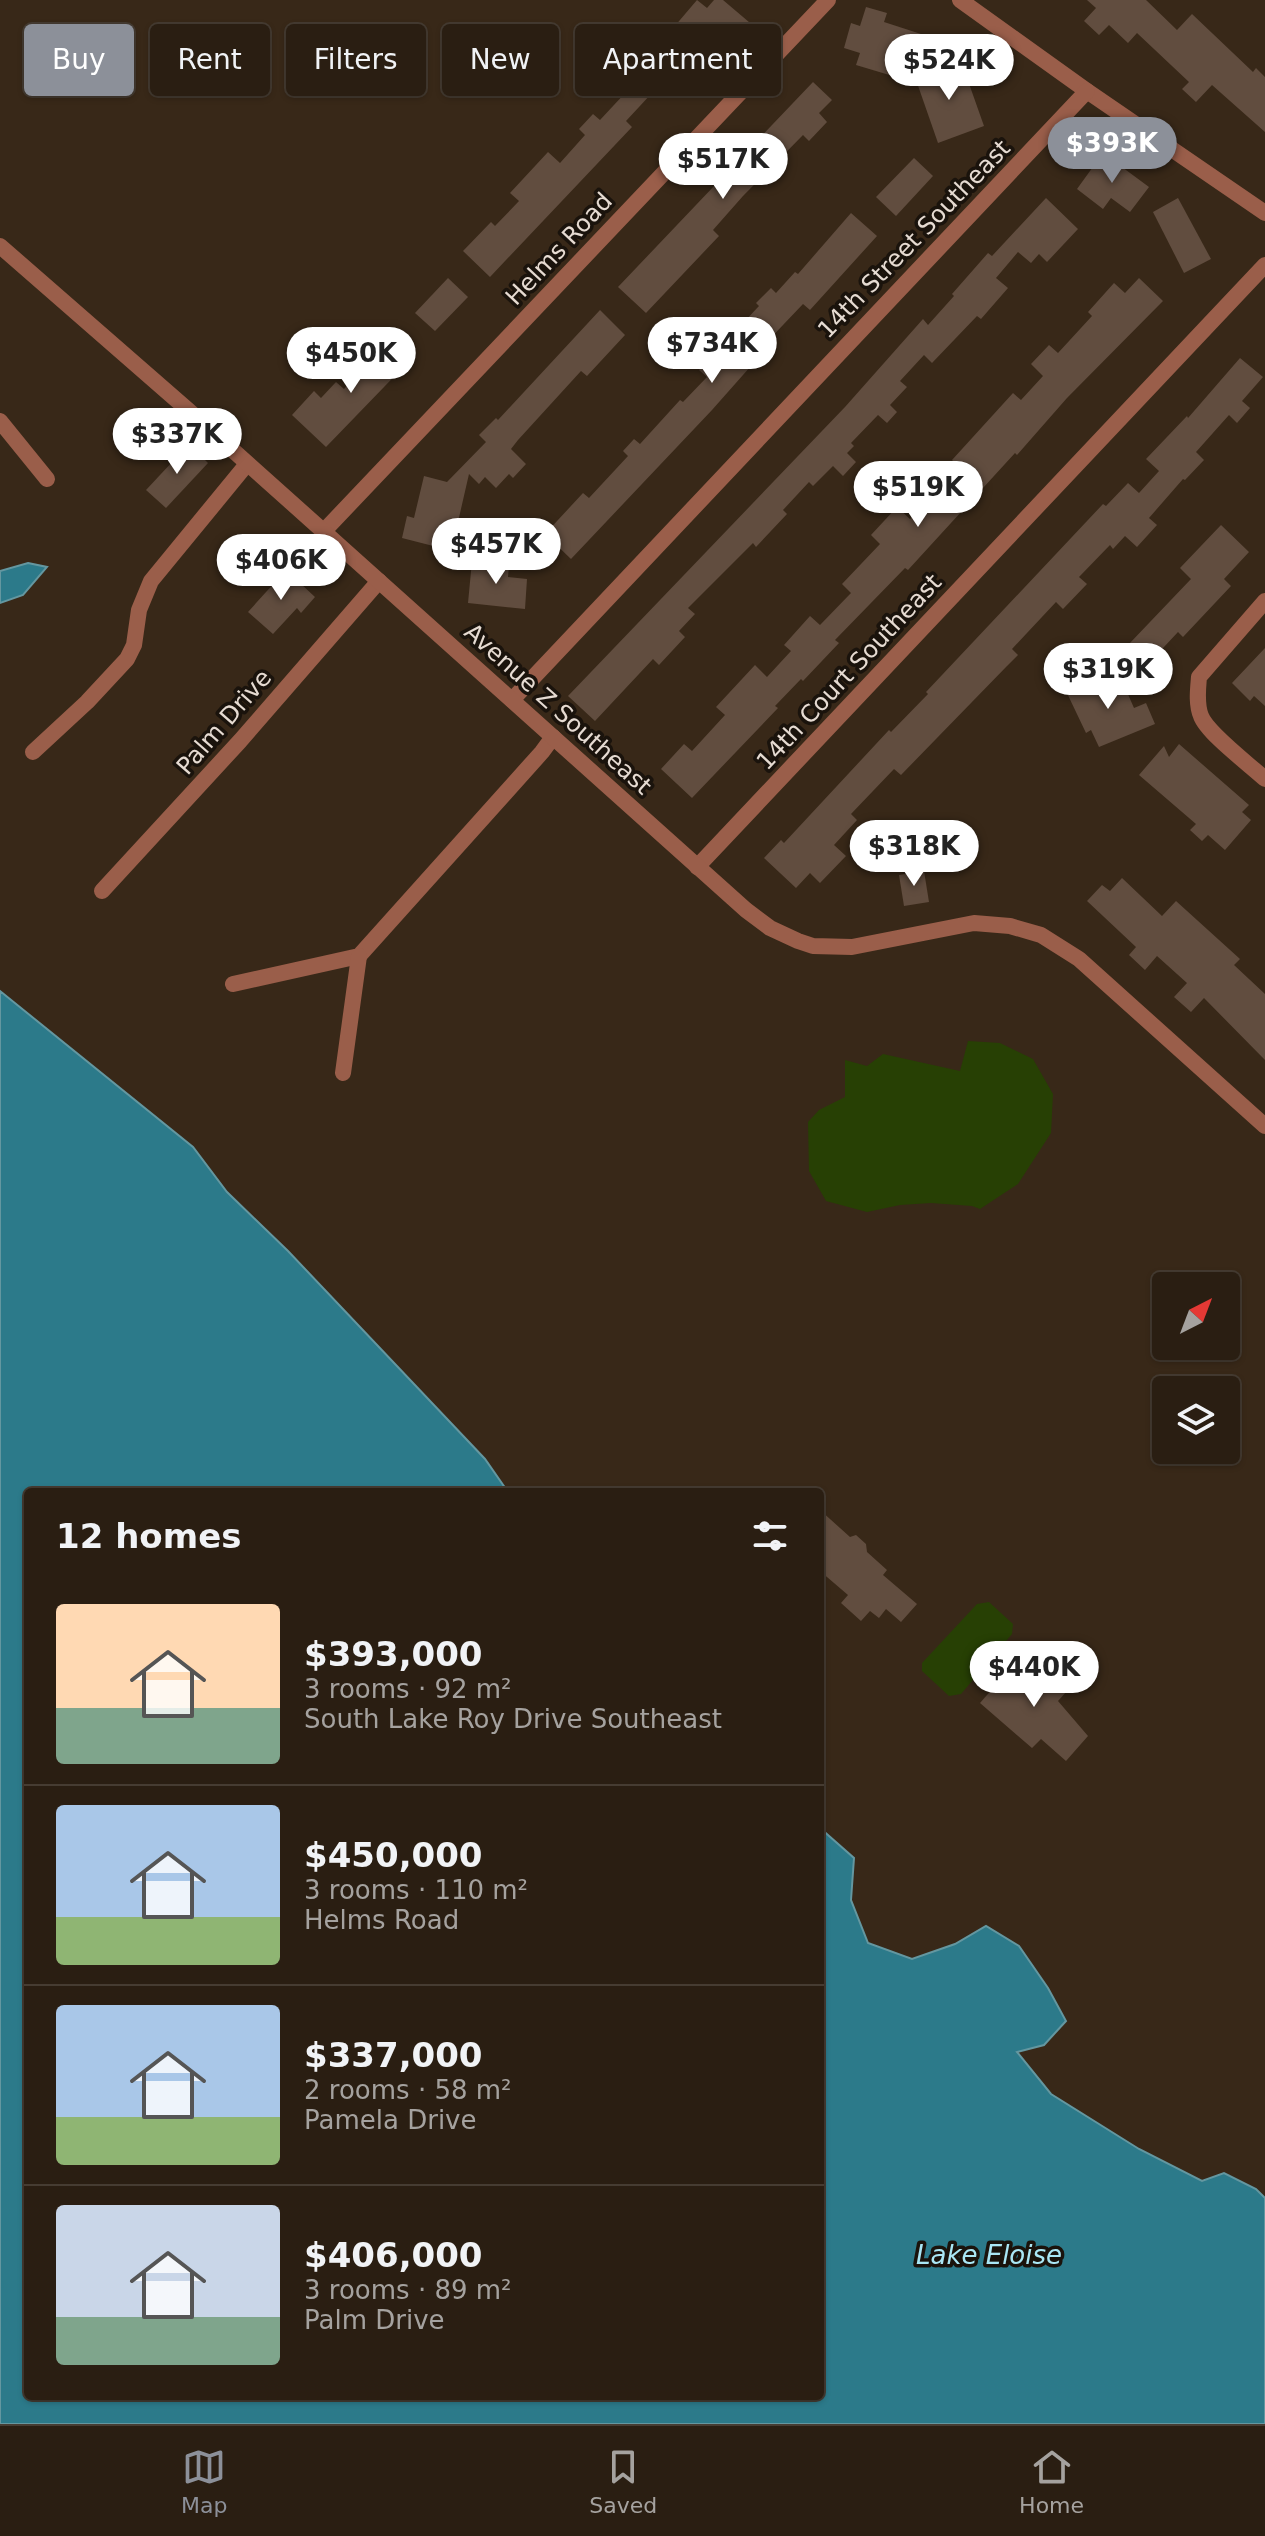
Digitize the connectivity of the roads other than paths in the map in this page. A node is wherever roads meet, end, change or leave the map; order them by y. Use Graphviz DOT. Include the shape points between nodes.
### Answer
graph roads {
  1 [pos="828,0"];
  2 [pos="960,0"];
  3 [pos="1087,91"];
  4 [pos="1265,213"];
  5 [pos="0,246"];
  6 [pos="1265,265"];
  7 [pos="0,421"];
  8 [pos="247,464"];
  9 [pos="47,479"];
  10 [pos="324,531"];
  11 [pos="379,581"];
  12 [pos="1265,601"];
  13 [pos="512,700"];
  14 [pos="553,737"];
  15 [pos="33,752"];
  16 [pos="1265,779"];
  17 [pos="697,867"];
  18 [pos="102,891"];
  19 [pos="359,956"];
  20 [pos="233,984"];
  21 [pos="343,1073"];
  22 [pos="1265,1126"];
  1 -- 10 [label="street, Helms Road"];
  2 -- 3 [label="street"];
  3 -- 4 [label="street"];
  3 -- 13 [label="street, 14th Street Southeast"];
  5 -- 8 [label="street, Avenue Z Southeast"];
  6 -- 17 [label="street, 14th Court Southeast"];
  7 -- 9 [label="street"];
  8 -- 10 [label="street, Avenue Z Southeast"];
  8 -- 15 [label="street" via="151,581 127,659"];
  10 -- 11 [label="street, Avenue Z Southeast"];
  11 -- 13 [label="street, Avenue Z Southeast"];
  11 -- 18 [label="street, Palm Drive"];
  12 -- 16 [label="street" via="1199,677 1198,694 1200,715 1209,728"];
  13 -- 14 [label="street, Avenue Z Southeast"];
  14 -- 17 [label="street, Avenue Z Southeast"];
  14 -- 19 [label="street"];
  17 -- 22 [label="street, Avenue Z Southeast" via="770,928 813,946 852,947 974,923 1041,935 1067,950"];
  19 -- 20 [label="street"];
  19 -- 21 [label="street"];
}
